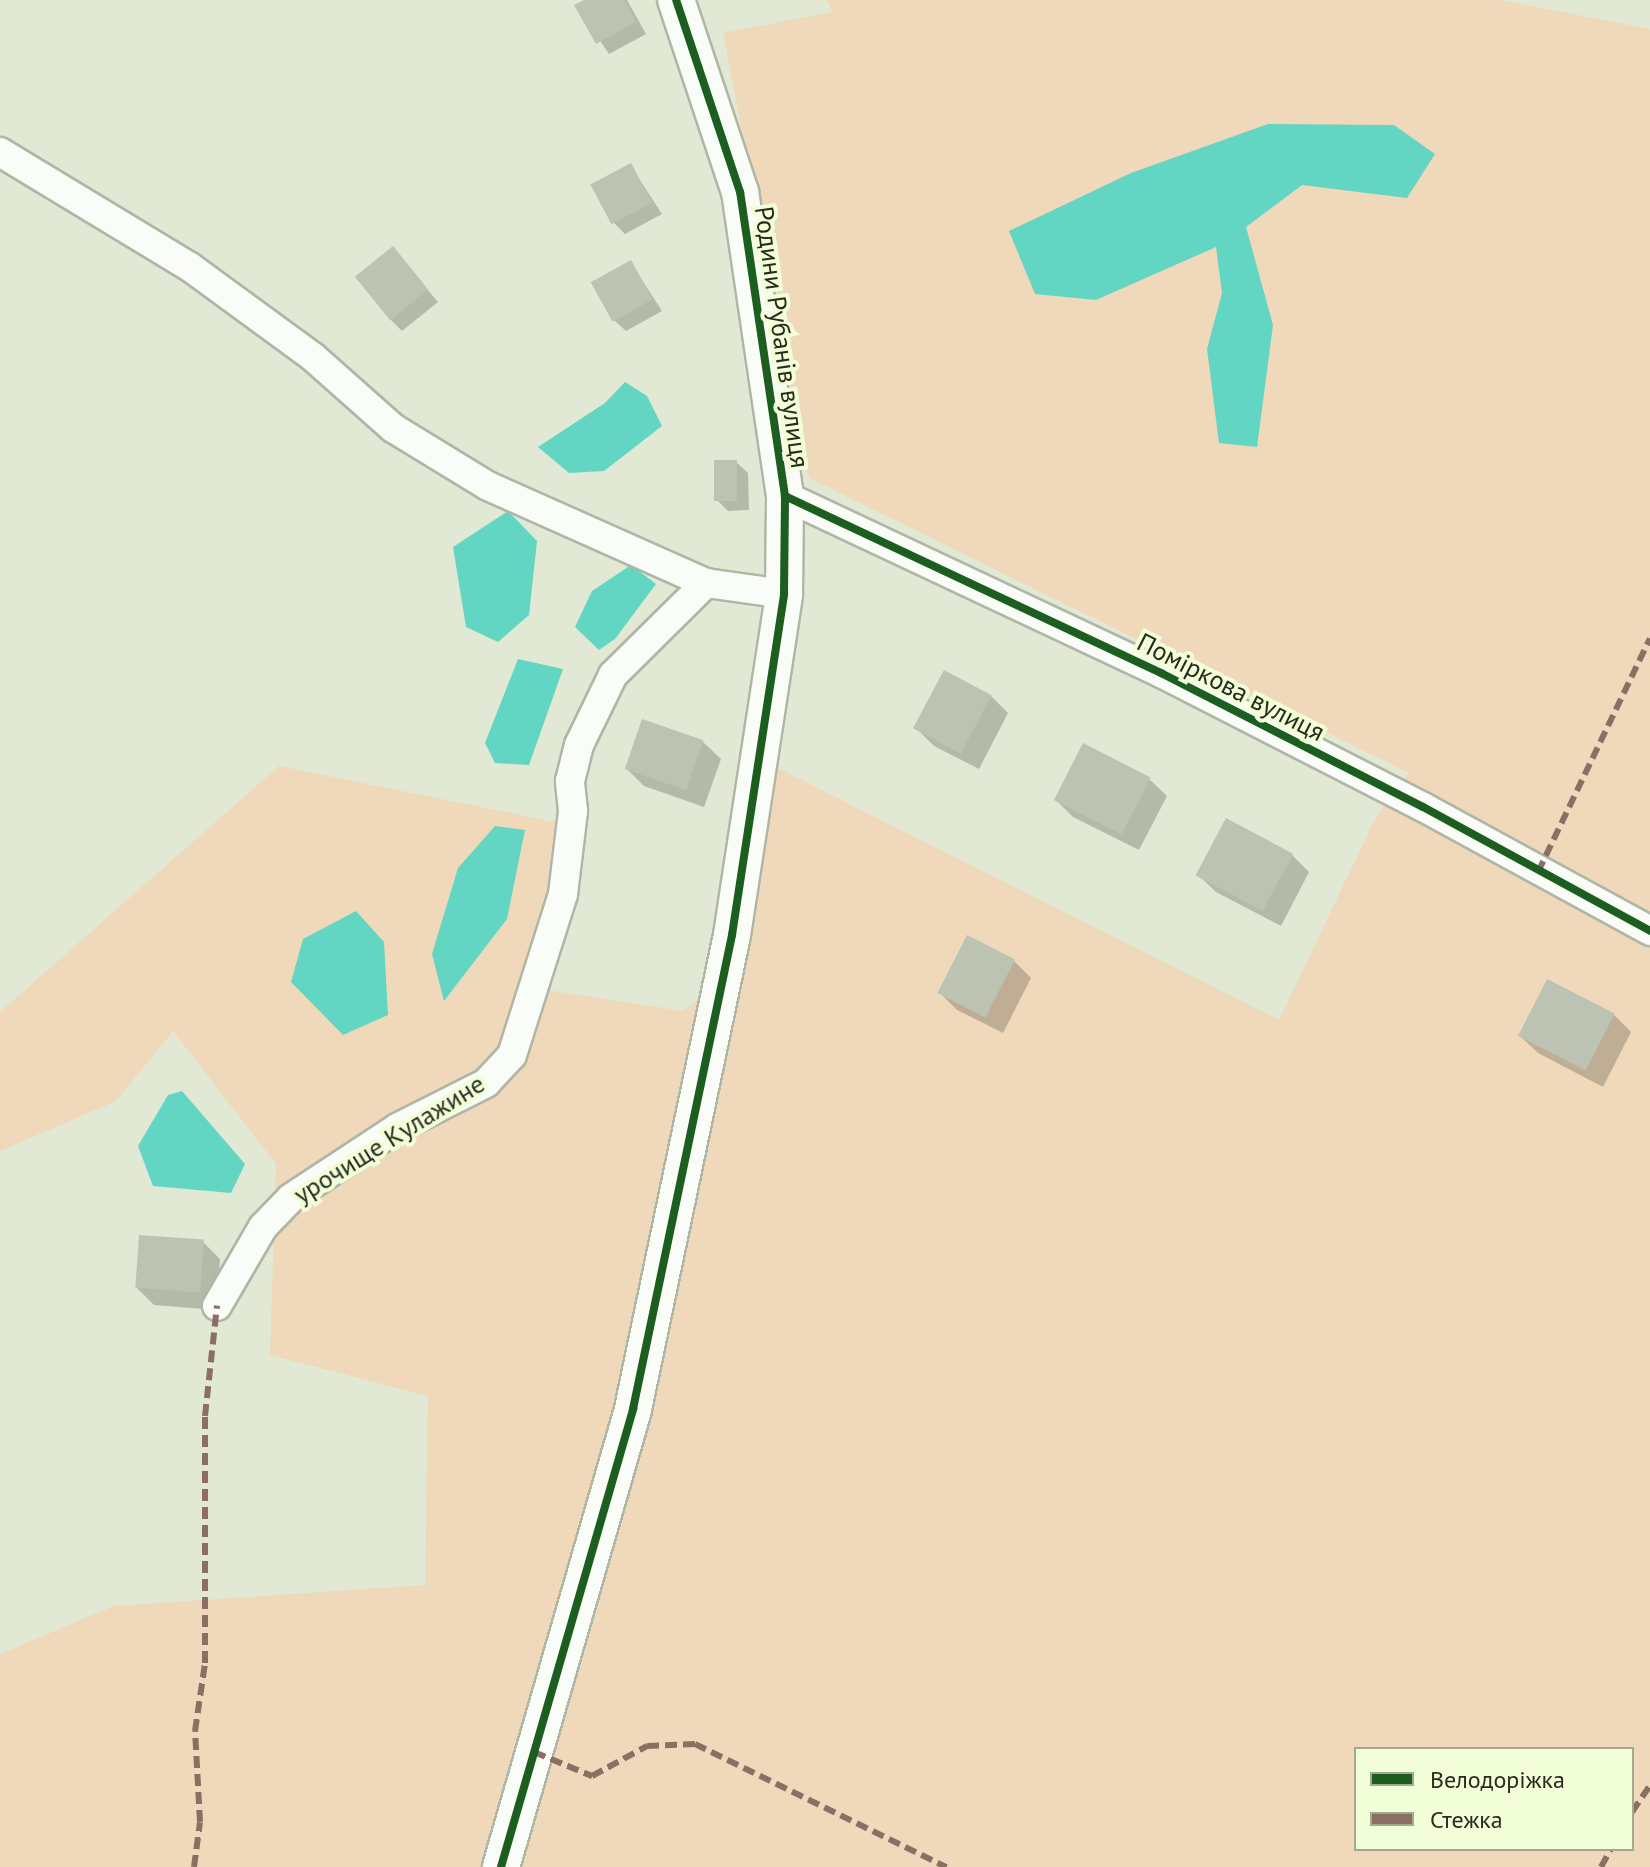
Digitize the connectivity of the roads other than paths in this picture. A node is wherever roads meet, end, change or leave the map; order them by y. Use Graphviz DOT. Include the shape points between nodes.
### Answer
graph roads {
  1 [pos="676,0"];
  2 [pos="0,152"];
  3 [pos="785,496"];
  4 [pos="706,583"];
  5 [pos="784,594"];
  6 [pos="1650,931"];
  7 [pos="217,1306"];
  8 [pos="501,1867"];
  1 -- 3 [label="street, Родини Рубанів вулиця" via="740,192"];
  2 -- 4 [label="street" via="190,267 313,357 393,428 474,478"];
  3 -- 5 [label="street, Родини Рубанів вулиця"];
  3 -- 6 [label="street, Поміркова вулиця" via="1161,673"];
  4 -- 5 [label="street"];
  4 -- 7 [label="street, урочище Кулажине" via="613,675 579,745 570,781 573,811 563,894 512,1055 486,1083 397,1128 291,1198 263,1227"];
  5 -- 8 [label="street, Родини Рубанів вулиця" via="732,935 633,1409"];
}
